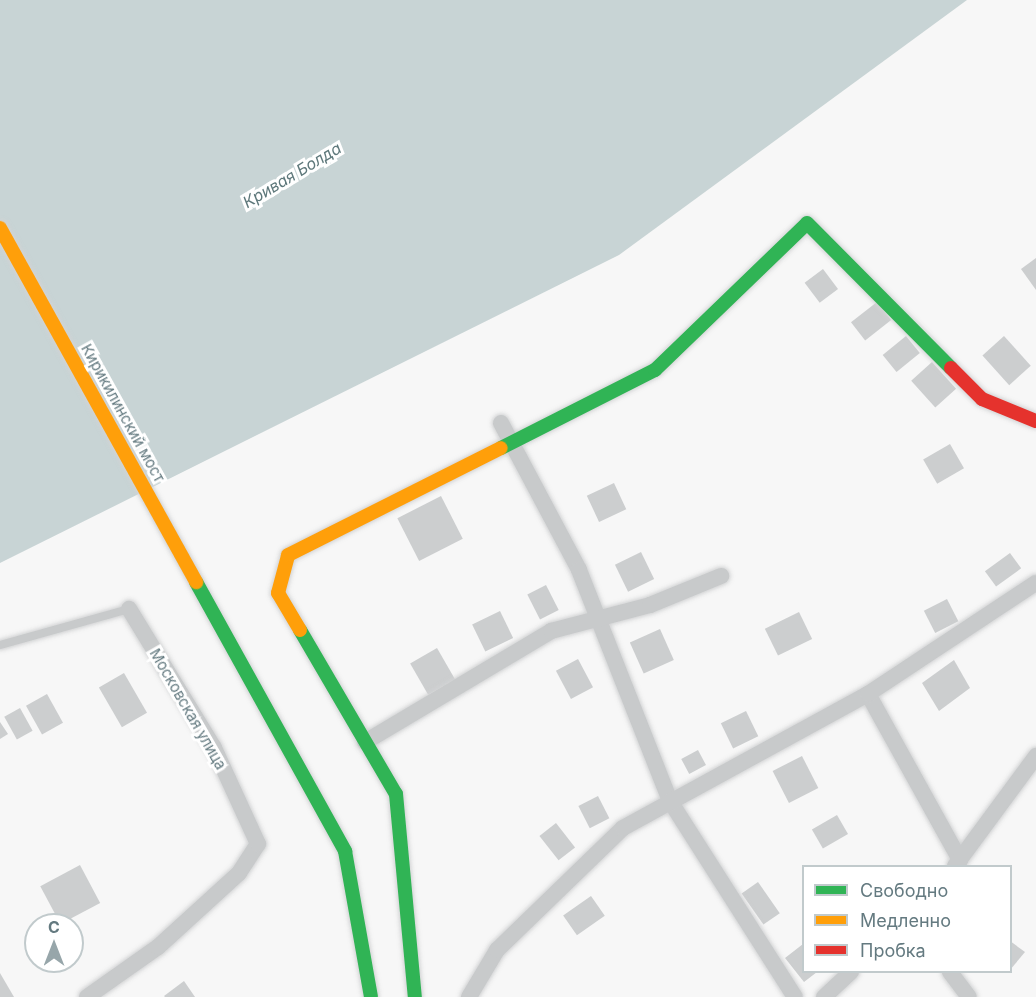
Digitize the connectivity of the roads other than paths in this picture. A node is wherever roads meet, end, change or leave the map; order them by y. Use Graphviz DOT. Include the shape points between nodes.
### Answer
graph roads {
  1 [pos="0,228"];
  2 [pos="1036,422"];
  3 [pos="501,423"];
  4 [pos="510,443"];
  5 [pos="721,576"];
  6 [pos="1036,583"];
  7 [pos="129,609"];
  8 [pos="599,617"];
  9 [pos="0,645"];
  10 [pos="868,694"];
  11 [pos="365,742"];
  12 [pos="1036,756"];
  13 [pos="670,801"];
  14 [pos="957,863"];
  15 [pos="850,973"];
  16 [pos="951,973"];
  17 [pos="87,997"];
  18 [pos="371,997"];
  19 [pos="415,997"];
  20 [pos="469,997"];
  21 [pos="795,997"];
  22 [pos="824,997"];
  23 [pos="969,997"];
  1 -- 18 [label="street, Кирикилинский мост" via="218,615 345,851"];
  2 -- 4 [label="street" via="982,399 807,223 654,370"];
  3 -- 4 [label="street"];
  4 -- 8 [label="street" via="555,523"];
  4 -- 11 [label="street" via="288,555 278,593"];
  5 -- 8 [label="street" via="650,605"];
  6 -- 10 [label="street"];
  7 -- 9 [label="lane"];
  7 -- 17 [label="street, Московская улица" via="214,748 258,844 239,873 159,947"];
  8 -- 11 [label="street" via="533,641"];
  8 -- 13 [label="street"];
  10 -- 13 [label="street"];
  10 -- 14 [label="street"];
  11 -- 19 [label="street" via="396,794"];
  12 -- 14 [label="street"];
  13 -- 20 [label="street" via="623,828 531,913 497,950"];
  13 -- 21 [label="street"];
  15 -- 22 [label="street"];
  16 -- 23 [label="street"];
}
